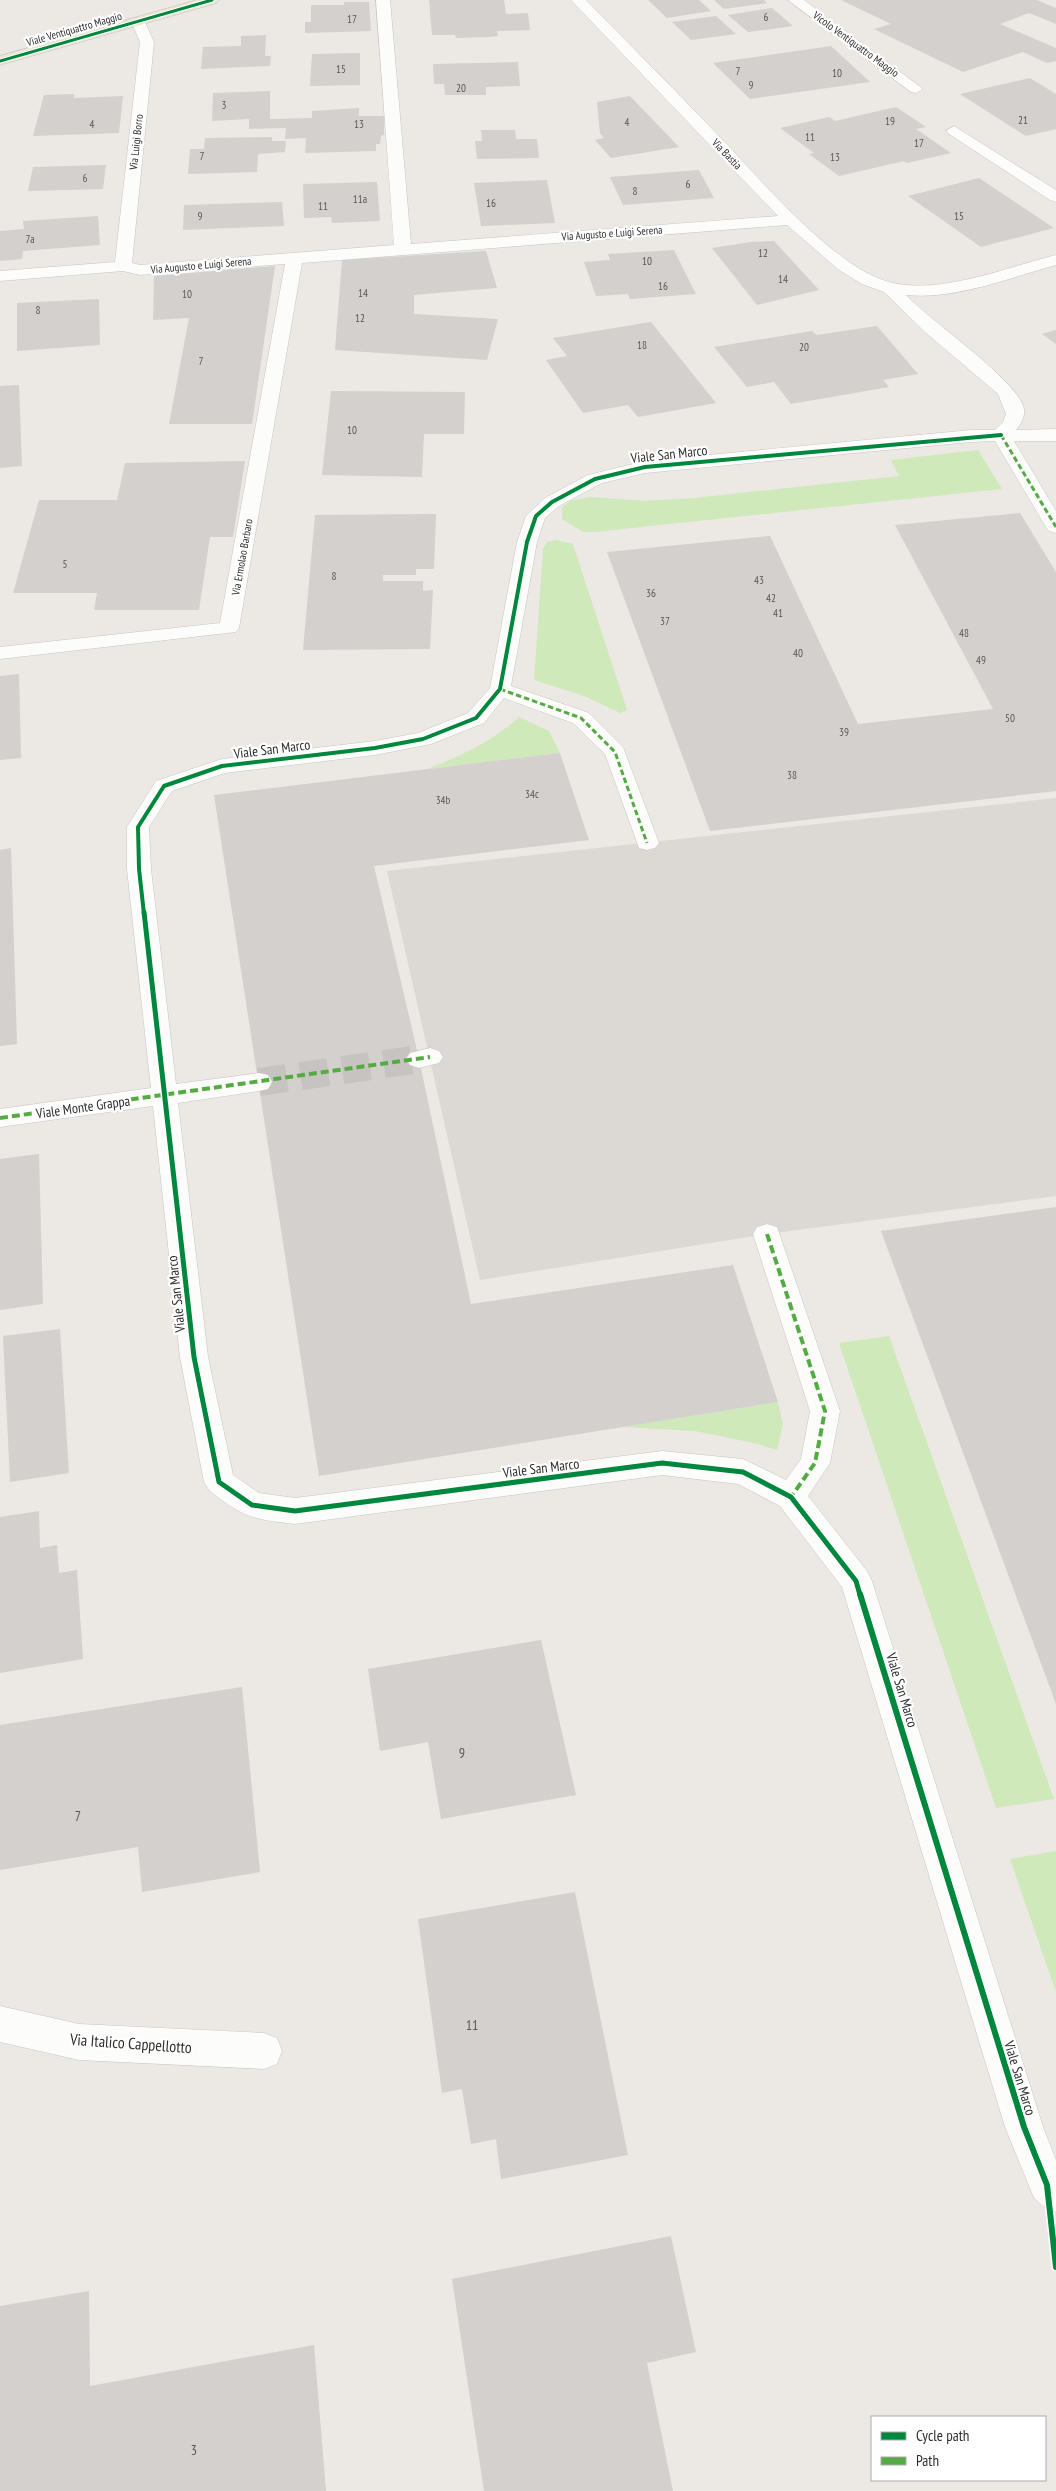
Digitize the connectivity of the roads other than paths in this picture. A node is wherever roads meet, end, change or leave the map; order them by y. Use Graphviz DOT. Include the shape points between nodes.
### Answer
graph roads {
  1 [pos="212,0"];
  2 [pos="383,0"];
  3 [pos="578,0"];
  4 [pos="795,0"];
  5 [pos="138,21"];
  6 [pos="0,61"];
  7 [pos="916,89"];
  8 [pos="954,131"];
  9 [pos="1056,197"];
  10 [pos="791,220"];
  11 [pos="403,249"];
  12 [pos="294,258"];
  13 [pos="1056,260"];
  14 [pos="123,266"];
  15 [pos="0,276"];
  16 [pos="890,288"];
  17 [pos="1056,434"];
  18 [pos="1002,435"];
  19 [pos="1056,527"];
  20 [pos="0,653"];
  21 [pos="500,689"];
  22 [pos="647,843"];
  23 [pos="259,1082"];
  24 [pos="166,1096"];
  25 [pos="0,1118"];
  26 [pos="767,1234"];
  27 [pos="791,1497"];
  28 [pos="0,2024"];
  29 [pos="264,2051"];
  30 [pos="1056,2193"];
  1 -- 5 [label="main road, Viale Ventiquattro Maggio"];
  2 -- 11 [label="street"];
  3 -- 10 [label="street, Via Bastia"];
  4 -- 7 [label="street, Vicolo Ventiquattro Maggio"];
  5 -- 6 [label="main road, Viale Ventiquattro Maggio"];
  5 -- 14 [label="street, Via Luigi Borro" via="147,42"];
  8 -- 9 [label="street"];
  10 -- 11 [label="street, Via Augusto e Luigi Serena"];
  10 -- 16 [label="street, Via Bastia" via="859,277"];
  11 -- 12 [label="street, Via Augusto e Luigi Serena"];
  12 -- 14 [label="street, Via Augusto e Luigi Serena" via="140,270"];
  12 -- 20 [label="street, Via Ermolao Barbaro" via="230,628"];
  13 -- 16 [label="street, Via Bastia" via="933,290"];
  14 -- 15 [label="street, Via Augusto e Luigi Serena"];
  16 -- 18 [label="street" via="929,329 1005,390 1014,403 1016,414"];
  17 -- 18 [label="street, Viale San Marco"];
  18 -- 19 [label="street"];
  18 -- 21 [label="street, Viale San Marco" via="645,467 595,478 552,502 536,516 531,527"];
  21 -- 22 [label="street" via="581,718 615,752"];
  21 -- 24 [label="street, Viale San Marco" via="476,718 423,739 375,748 222,766 164,786 138,827"];
  23 -- 24 [label="street, Viale Monte Grappa"];
  24 -- 25 [label="street, Viale Monte Grappa"];
  24 -- 27 [label="street, Viale San Marco" via="194,1356 219,1482 252,1505 295,1510 662,1464 743,1472"];
  26 -- 27 [label="street" via="825,1412 815,1463"];
  27 -- 30 [label="street, Viale San Marco" via="856,1581 1024,2127 1047,2185"];
  28 -- 29 [label="street, Via Italico Cappellotto" via="79,2042"];
}
